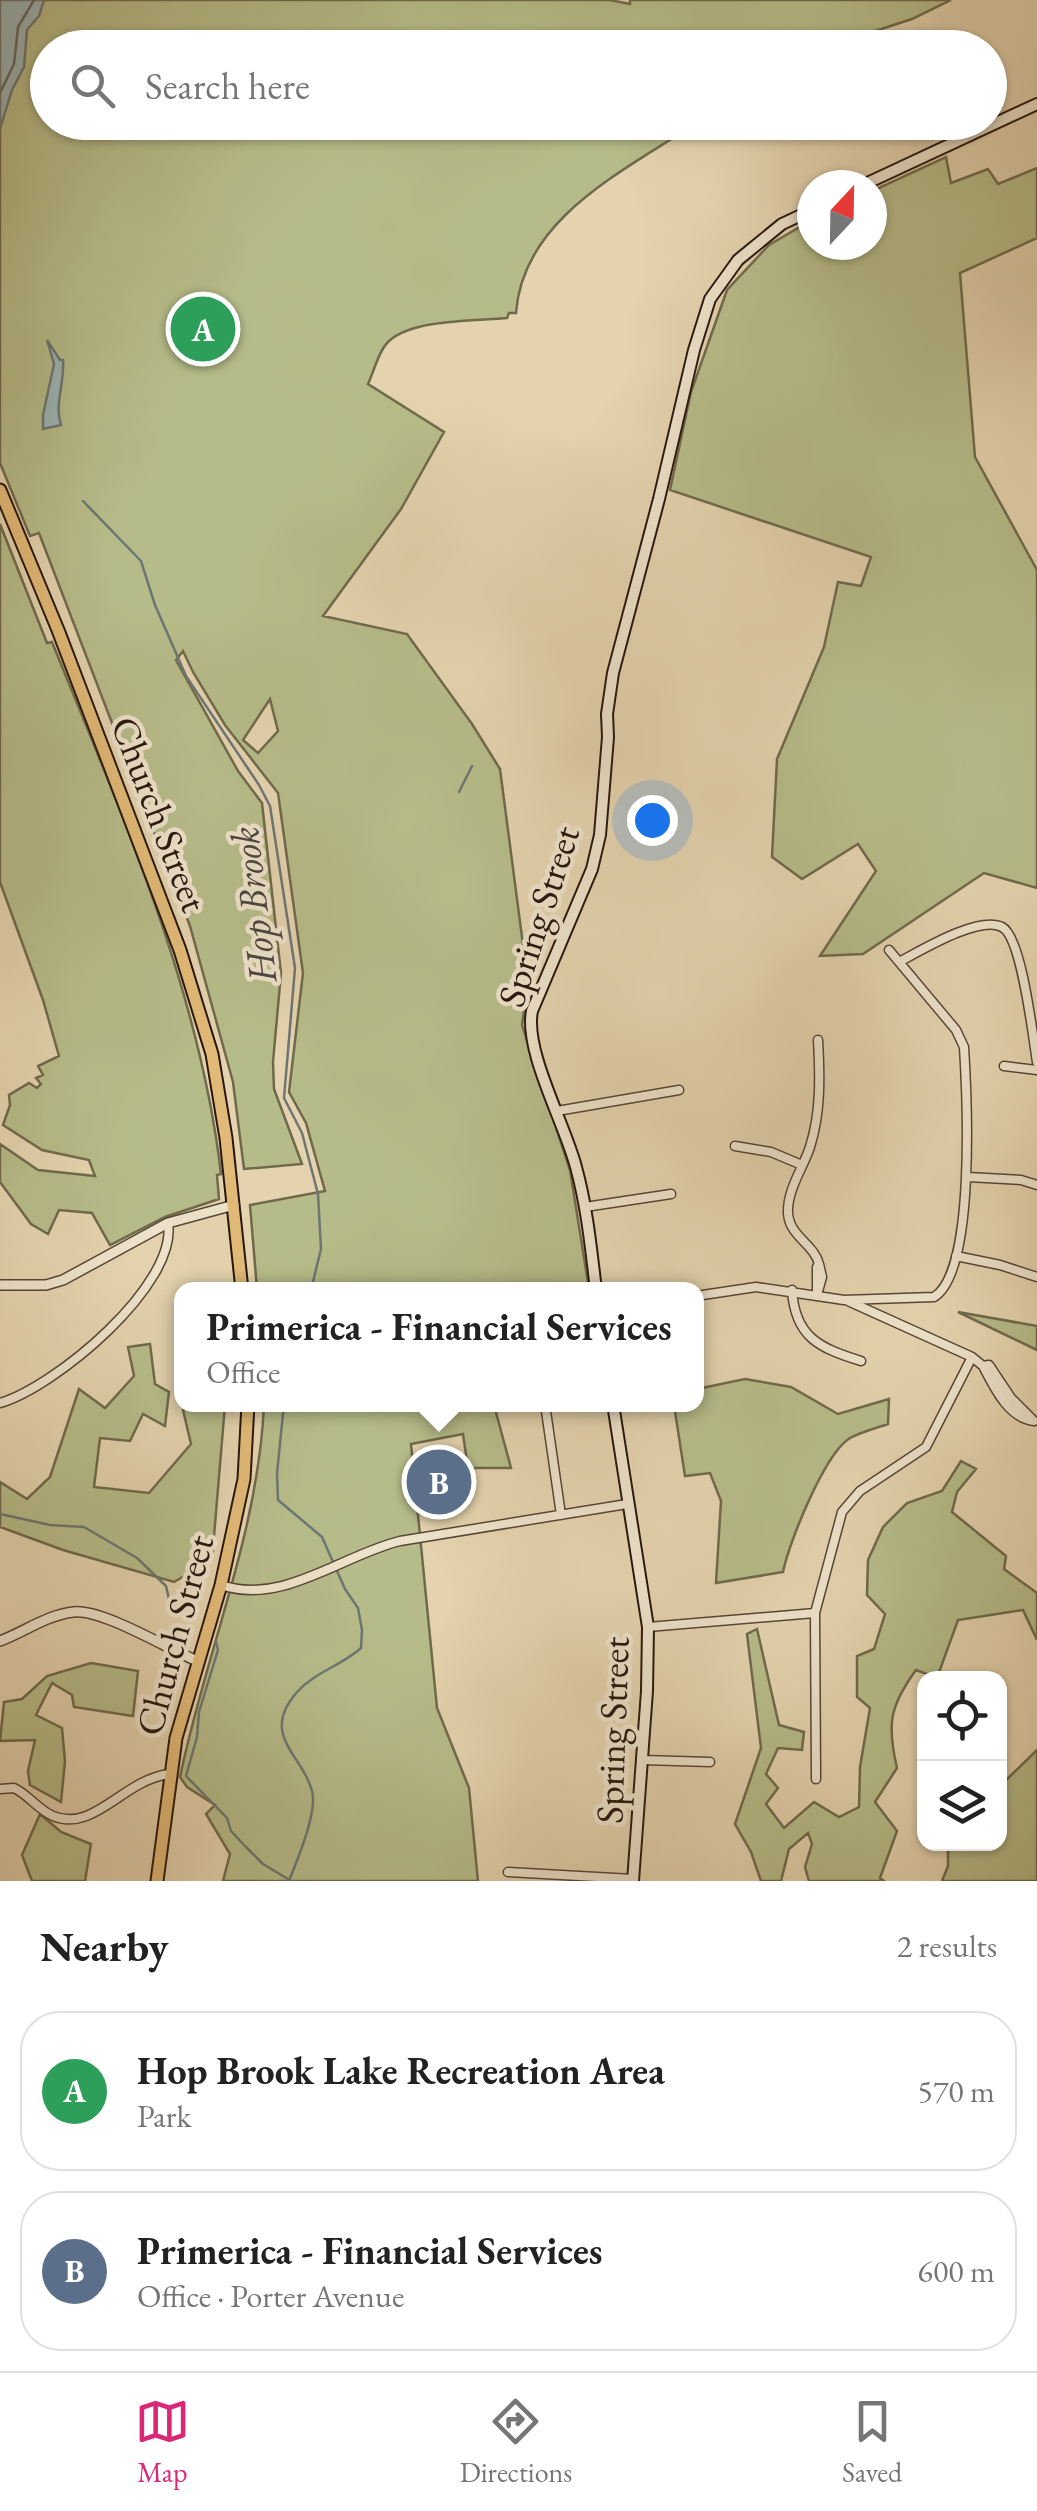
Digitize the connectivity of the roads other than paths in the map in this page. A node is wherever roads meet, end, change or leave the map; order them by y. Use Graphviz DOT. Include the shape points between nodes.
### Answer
graph roads {
  1 [pos="1037,104"];
  2 [pos="1007,118"];
  3 [pos="960,140"];
  4 [pos="887,174"];
  5 [pos="797,217"];
  6 [pos="0,490"];
  7 [pos="889,950"];
  8 [pos="900,962"];
  9 [pos="818,1040"];
  10 [pos="1037,1062"];
  11 [pos="1004,1066"];
  12 [pos="1037,1070"];
  13 [pos="679,1090"];
  14 [pos="557,1111"];
  15 [pos="735,1146"];
  16 [pos="802,1166"];
  17 [pos="968,1177"];
  18 [pos="1037,1185"];
  19 [pos="671,1194"];
  20 [pos="234,1205"];
  21 [pos="585,1207"];
  22 [pos="168,1222"];
  23 [pos="956,1256"];
  24 [pos="1037,1277"];
  25 [pos="241,1282"];
  26 [pos="595,1282"];
  27 [pos="0,1285"];
  28 [pos="792,1290"];
  29 [pos="704,1295"];
  30 [pos="817,1295"];
  31 [pos="844,1300"];
  32 [pos="972,1357"];
  33 [pos="861,1361"];
  34 [pos="0,1402"];
  35 [pos="248,1412"];
  36 [pos="546,1412"];
  37 [pos="614,1412"];
  38 [pos="1036,1421"];
  39 [pos="627,1504"];
  40 [pos="562,1515"];
  41 [pos="221,1585"];
  42 [pos="816,1613"];
  43 [pos="648,1627"];
  44 [pos="0,1641"];
  45 [pos="197,1661"];
  46 [pos="643,1760"];
  47 [pos="710,1762"];
  48 [pos="170,1774"];
  49 [pos="816,1779"];
  50 [pos="0,1789"];
  51 [pos="508,1872"];
  52 [pos="633,1880"];
  53 [pos="157,1881"];
  1 -- 2 [label="main road"];
  3 -- 4 [label="main road"];
  5 -- 14 [label="main road, Spring Street" via="738,260 710,299 694,350 609,692 592,869 530,1019"];
  6 -- 20 [label="main road, Church Street" via="180,950 212,1054"];
  7 -- 8 [label="street"];
  8 -- 10 [label="street" via="965,930 1002,927 1024,980"];
  8 -- 17 [label="street" via="964,1047"];
  9 -- 16 [label="street" via="818,1108"];
  11 -- 12 [label="street"];
  13 -- 14 [label="street"];
  14 -- 21 [label="main road, Spring Street"];
  15 -- 16 [label="street"];
  16 -- 30 [label="street" via="788,1215 816,1255 822,1277"];
  17 -- 18 [label="street"];
  17 -- 23 [label="street"];
  19 -- 21 [label="street"];
  20 -- 22 [label="street"];
  20 -- 25 [label="main road, Church Street"];
  21 -- 26 [label="main road, Spring Street"];
  22 -- 27 [label="street" via="62,1280"];
  22 -- 34 [label="street" via="169,1238 155,1270 102,1339"];
  23 -- 24 [label="street"];
  23 -- 31 [label="street" via="944,1291 934,1298"];
  28 -- 29 [label="street"];
  28 -- 30 [label="street"];
  28 -- 33 [label="street" via="802,1330"];
  30 -- 31 [label="street"];
  31 -- 32 [label="street"];
  32 -- 38 [label="street" via="1007,1406"];
  32 -- 42 [label="street" via="926,1447 860,1490 842,1512"];
  35 -- 41 [label="main road, Church Street" via="244,1479"];
  36 -- 40 [label="street"];
  37 -- 39 [label="main road, Spring Street"];
  39 -- 40 [label="street"];
  39 -- 43 [label="main road, Spring Street"];
  40 -- 41 [label="street" via="400,1542 268,1589"];
  41 -- 45 [label="main road, Church Street"];
  42 -- 43 [label="street"];
  42 -- 49 [label="street"];
  43 -- 46 [label="main road, Spring Street"];
  44 -- 45 [label="street" via="82,1612"];
  45 -- 48 [label="main road, Church Street"];
  46 -- 47 [label="street"];
  46 -- 52 [label="main road, Spring Street"];
  48 -- 50 [label="street" via="144,1780 78,1820 58,1818 14,1788"];
  48 -- 53 [label="main road, Church Street"];
  51 -- 52 [label="street"];
}
